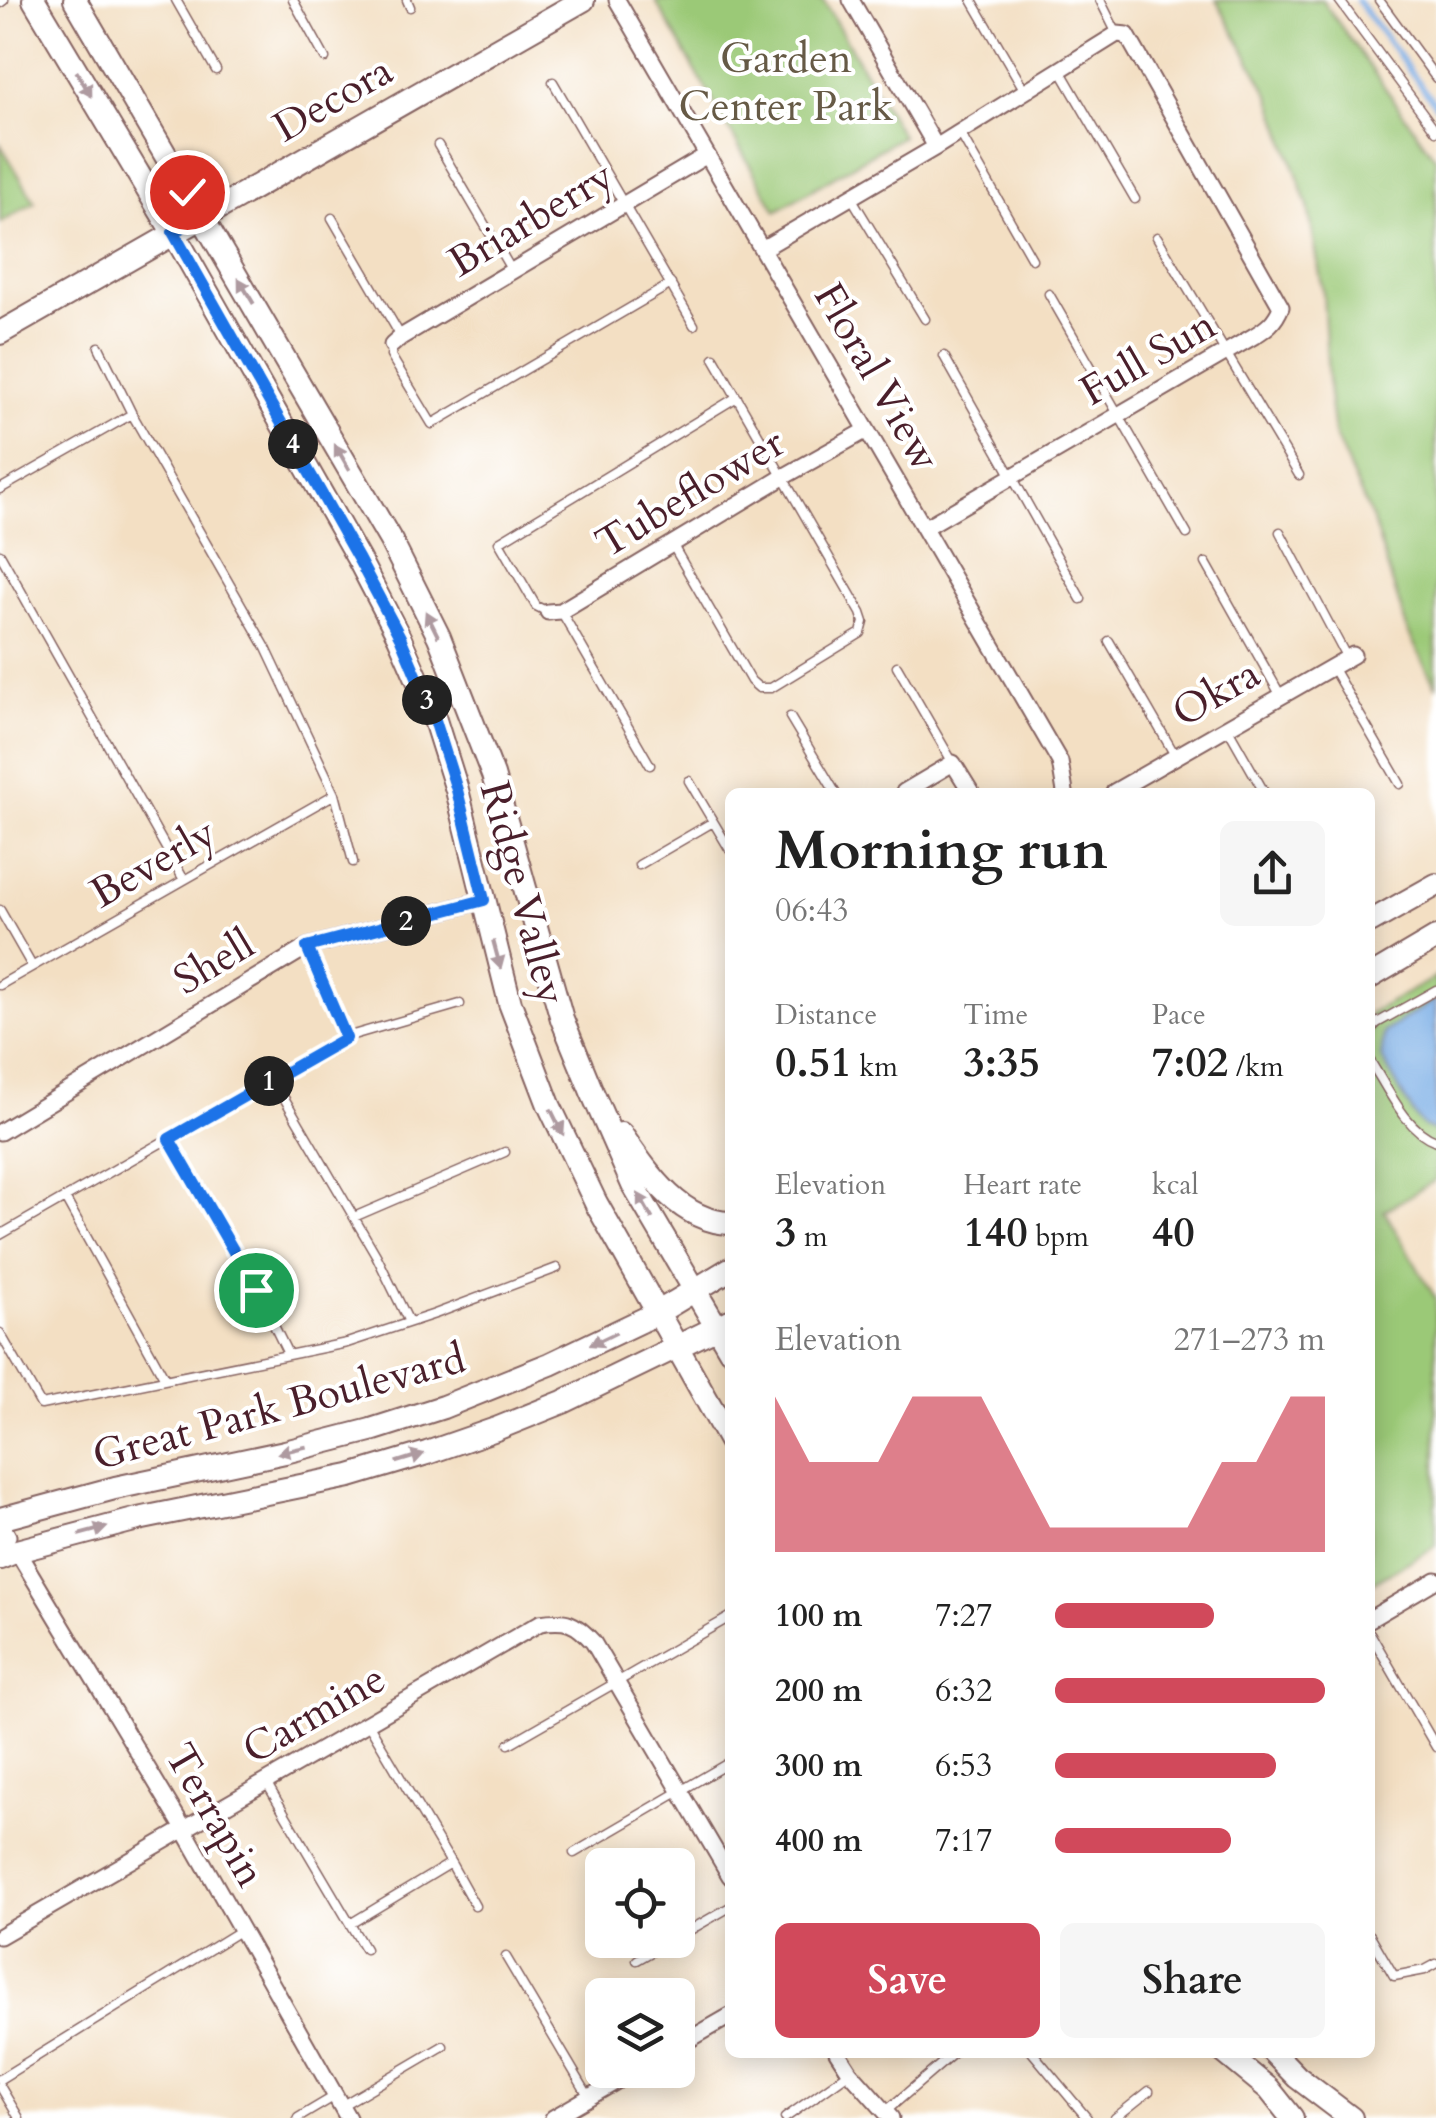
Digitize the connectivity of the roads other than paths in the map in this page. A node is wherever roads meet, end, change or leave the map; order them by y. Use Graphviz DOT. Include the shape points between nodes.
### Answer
graph roads {
  1 [pos="34,0"];
  2 [pos="76,0"];
  3 [pos="176,0"];
  4 [pos="293,0"];
  5 [pos="582,0"];
  6 [pos="617,0"];
  7 [pos="851,0"];
  8 [pos="972,0"];
  9 [pos="1100,0"];
  10 [pos="1339,0"];
  11 [pos="1379,0"];
  12 [pos="1117,34"];
  13 [pos="325,58"];
  14 [pos="216,70"];
  15 [pos="1060,70"];
  16 [pos="1436,78"];
  17 [pos="553,82"];
  18 [pos="1026,92"];
  19 [pos="1436,132"];
  20 [pos="960,133"];
  21 [pos="438,145"];
  22 [pos="936,147"];
  23 [pos="707,155"];
  24 [pos="851,197"];
  25 [pos="1135,199"];
  26 [pos="624,204"];
  27 [pos="202,217"];
  28 [pos="332,218"];
  29 [pos="173,232"];
  30 [pos="1157,237"];
  31 [pos="762,249"];
  32 [pos="1032,259"];
  33 [pos="512,271"];
  34 [pos="671,284"];
  35 [pos="1049,294"];
  36 [pos="924,319"];
  37 [pos="694,325"];
  38 [pos="0,332"];
  39 [pos="396,341"];
  40 [pos="99,347"];
  41 [pos="1227,352"];
  42 [pos="944,356"];
  43 [pos="714,358"];
  44 [pos="737,397"];
  45 [pos="132,414"];
  46 [pos="1119,415"];
  47 [pos="867,430"];
  48 [pos="1299,476"];
  49 [pos="1012,477"];
  50 [pos="784,478"];
  51 [pos="0,489"];
  52 [pos="924,528"];
  53 [pos="1280,532"];
  54 [pos="1187,534"];
  55 [pos="390,541"];
  56 [pos="672,544"];
  57 [pos="0,554"];
  58 [pos="359,560"];
  59 [pos="1206,563"];
  60 [pos="1081,599"];
  61 [pos="555,612"];
  62 [pos="1109,641"];
  63 [pos="1344,660"];
  64 [pos="897,666"];
  65 [pos="1282,696"];
  66 [pos="790,717"];
  67 [pos="1227,727"];
  68 [pos="1176,757"];
  69 [pos="953,763"];
  70 [pos="650,764"];
  71 [pos="689,781"];
  72 [pos="1400,784"];
  73 [pos="832,788"];
  74 [pos="911,788"];
  75 [pos="969,788"];
  76 [pos="1064,788"];
  77 [pos="1121,788"];
  78 [pos="1262,788"];
  79 [pos="335,794"];
  80 [pos="713,822"];
  81 [pos="725,842"];
  82 [pos="353,862"];
  83 [pos="639,866"];
  84 [pos="184,880"];
  85 [pos="1436,886"];
  86 [pos="484,900"];
  87 [pos="0,910"];
  88 [pos="1375,919"];
  89 [pos="1436,938"];
  90 [pos="307,947"];
  91 [pos="32,966"];
  92 [pos="1375,974"];
  93 [pos="0,985"];
  94 [pos="1436,990"];
  95 [pos="460,1004"];
  96 [pos="1375,1026"];
  97 [pos="346,1038"];
  98 [pos="1375,1069"];
  99 [pos="274,1079"];
  100 [pos="592,1092"];
  101 [pos="0,1132"];
  102 [pos="169,1139"];
  103 [pos="1436,1141"];
  104 [pos="505,1152"];
  105 [pos="66,1198"];
  106 [pos="354,1217"];
  107 [pos="725,1222"];
  108 [pos="0,1235"];
  109 [pos="557,1268"];
  110 [pos="725,1272"];
  111 [pos="694,1290"];
  112 [pos="656,1313"];
  113 [pos="409,1322"];
  114 [pos="723,1325"];
  115 [pos="0,1333"];
  116 [pos="676,1348"];
  117 [pos="288,1354"];
  118 [pos="165,1380"];
  119 [pos="725,1432"];
  120 [pos="0,1521"];
  121 [pos="6,1550"];
  122 [pos="1436,1580"];
  123 [pos="1375,1616"];
  124 [pos="725,1619"];
  125 [pos="1375,1642"];
  126 [pos="616,1683"];
  127 [pos="368,1723"];
  128 [pos="509,1744"];
  129 [pos="1436,1747"];
  130 [pos="725,1765"];
  131 [pos="266,1782"];
  132 [pos="679,1791"];
  133 [pos="184,1829"];
  134 [pos="574,1854"];
  135 [pos="451,1863"];
  136 [pos="725,1868"];
  137 [pos="476,1906"];
  138 [pos="725,1910"];
  139 [pos="350,1924"];
  140 [pos="695,1927"];
  141 [pos="242,1930"];
  142 [pos="0,1936"];
  143 [pos="1375,1944"];
  144 [pos="365,1949"];
  145 [pos="506,1957"];
  146 [pos="640,1958"];
  147 [pos="637,1960"];
  148 [pos="1436,1964"];
  149 [pos="725,2019"];
  150 [pos="695,2036"];
  151 [pos="443,2046"];
  152 [pos="841,2058"];
  153 [pos="949,2058"];
  154 [pos="1037,2058"];
  155 [pos="1231,2058"];
  156 [pos="1279,2058"];
  157 [pos="850,2072"];
  158 [pos="0,2082"];
  159 [pos="605,2088"];
  160 [pos="1150,2091"];
  161 [pos="589,2097"];
  162 [pos="341,2107"];
  163 [pos="888,2115"];
  164 [pos="19,2118"];
  165 [pos="298,2118"];
  166 [pos="553,2118"];
  167 [pos="784,2118"];
  168 [pos="1087,2118"];
  169 [pos="1115,2118"];
  170 [pos="1292,2118"];
  171 [pos="1351,2118"];
  1 -- 29 [label="main road, Ridge Valley, one-way"];
  2 -- 27 [label="main road, Ridge Valley"];
  3 -- 14 [label="lane"];
  4 -- 13 [label="lane"];
  5 -- 27 [label="main road, Decora"];
  6 -- 23 [label="street, Floral View"];
  7 -- 22 [label="street"];
  8 -- 18 [label="lane"];
  9 -- 12 [label="lane"];
  10 -- 19 [label="lane"];
  11 -- 16 [label="lane"];
  12 -- 15 [label="street"];
  12 -- 41 [label="street, Full Sun" via="1127,34 1281,307 1269,327"];
  15 -- 18 [label="street"];
  15 -- 25 [label="lane"];
  17 -- 26 [label="lane"];
  18 -- 20 [label="street"];
  20 -- 22 [label="street"];
  20 -- 32 [label="lane"];
  21 -- 33 [label="lane"];
  22 -- 24 [label="street"];
  23 -- 26 [label="street, Briarberry"];
  23 -- 31 [label="street, Floral View"];
  24 -- 31 [label="street"];
  24 -- 36 [label="lane"];
  26 -- 33 [label="street, Briarberry"];
  26 -- 34 [label="lane"];
  27 -- 29 [label="main road, Decora"];
  55 -- 27 [label="main road, Ridge Valley, one-way"];
  28 -- 39 [label="lane"];
  29 -- 38 [label="main road, Decora"];
  29 -- 58 [label="main road, Ridge Valley"];
  30 -- 41 [label="lane"];
  31 -- 47 [label="street, Floral View"];
  33 -- 39 [label="street, Briarberry"];
  34 -- 37 [label="lane"];
  34 -- 39 [label="lane" via="432,424 391,356"];
  35 -- 46 [label="lane"];
  40 -- 45 [label="lane"];
  41 -- 46 [label="street, Full Sun"];
  41 -- 48 [label="lane"];
  42 -- 49 [label="lane"];
  43 -- 44 [label="lane"];
  44 -- 50 [label="lane"];
  44 -- 61 [label="lane" via="499,542 536,606"];
  45 -- 51 [label="lane"];
  45 -- 79 [label="lane" via="266,648"];
  46 -- 49 [label="street, Full Sun"];
  46 -- 54 [label="lane"];
  47 -- 50 [label="street, Tubeflower"];
  47 -- 52 [label="street, Floral View"];
  49 -- 52 [label="street, Full Sun"];
  49 -- 60 [label="lane"];
  50 -- 56 [label="street, Tubeflower"];
  50 -- 56 [label="lane" via="864,622 861,634 771,688 751,681"];
  52 -- 76 [label="street, Floral View" via="1060,762"];
  53 -- 63 [label="lane"];
  55 -- 58 [label="main road"];
  100 -- 55 [label="main road, Ridge Valley, one-way" via="562,1019 493,774 438,637"];
  56 -- 61 [label="street, Tubeflower"];
  57 -- 84 [label="lane"];
  58 -- 86 [label="main road, Ridge Valley" via="434,717"];
  59 -- 65 [label="lane"];
  61 -- 70 [label="lane"];
  62 -- 68 [label="lane"];
  63 -- 65 [label="street, Okra"];
  63 -- 72 [label="lane"];
  64 -- 69 [label="lane"];
  65 -- 67 [label="street, Okra"];
  66 -- 73 [label="lane"];
  67 -- 68 [label="street, Okra"];
  67 -- 78 [label="lane"];
  68 -- 77 [label="street, Okra"];
  69 -- 74 [label="street"];
  69 -- 75 [label="street"];
  71 -- 80 [label="lane"];
  79 -- 82 [label="lane"];
  79 -- 84 [label="lane, Beverly"];
  80 -- 81 [label="lane"];
  80 -- 83 [label="lane"];
  84 -- 91 [label="lane, Beverly"];
  85 -- 88 [label="main road"];
  86 -- 90 [label="street, Shell"];
  86 -- 112 [label="main road, Ridge Valley, one-way" via="510,1003 549,1105"];
  87 -- 91 [label="lane"];
  89 -- 92 [label="main road"];
  90 -- 97 [label="lane"];
  90 -- 101 [label="street, Shell"];
  91 -- 93 [label="lane, Beverly"];
  94 -- 96 [label="lane"];
  95 -- 97 [label="lane"];
  97 -- 99 [label="lane"];
  98 -- 103 [label="lane" via="1412,1127"];
  99 -- 102 [label="lane"];
  99 -- 106 [label="lane"];
  100 -- 107 [label="main road" via="648,1173 680,1205"];
  111 -- 100 [label="main road, Ridge Valley, one-way" via="633,1185"];
  102 -- 105 [label="lane"];
  102 -- 117 [label="lane"];
  104 -- 106 [label="lane"];
  105 -- 108 [label="lane"];
  105 -- 118 [label="lane"];
  106 -- 113 [label="lane"];
  109 -- 113 [label="lane"];
  110 -- 111 [label="main road, Great Park Boulevard"];
  111 -- 112 [label="main road, Great Park Boulevard"];
  111 -- 114 [label="main road, Ridge Valley"];
  112 -- 116 [label="main road, Ridge Valley"];
  112 -- 120 [label="main road, Great Park Boulevard, one-way" via="497,1388 371,1430"];
  113 -- 117 [label="lane"];
  114 -- 116 [label="main road, Great Park Boulevard"];
  115 -- 118 [label="lane" via="41,1405"];
  116 -- 119 [label="main road, Ridge Valley"];
  121 -- 116 [label="main road, Great Park Boulevard, one-way" via="412,1458 563,1402"];
  117 -- 118 [label="lane"];
  120 -- 121 [label="street"];
  121 -- 133 [label="street, Terrapin"];
  122 -- 123 [label="street"];
  124 -- 126 [label="lane"];
  125 -- 129 [label="lane"];
  126 -- 127 [label="street, Carmine" via="577,1626 540,1623"];
  126 -- 128 [label="lane"];
  126 -- 132 [label="street"];
  127 -- 131 [label="street, Carmine"];
  127 -- 135 [label="lane"];
  130 -- 132 [label="lane"];
  131 -- 133 [label="street, Carmine"];
  131 -- 139 [label="lane"];
  132 -- 134 [label="lane"];
  132 -- 136 [label="street"];
  133 -- 141 [label="street, Terrapin"];
  133 -- 142 [label="street, Carmine"];
  135 -- 137 [label="lane"];
  135 -- 139 [label="lane"];
  138 -- 140 [label="lane"];
  139 -- 144 [label="lane"];
  141 -- 158 [label="lane"];
  141 -- 162 [label="street, Terrapin"];
  143 -- 148 [label="lane" via="1394,1976"];
  145 -- 161 [label="lane"];
  146 -- 147 [label="lane"];
  149 -- 150 [label="street"];
  151 -- 162 [label="lane"];
  152 -- 157 [label="street"];
  153 -- 163 [label="lane"];
  154 -- 168 [label="lane"];
  155 -- 170 [label="main road"];
  156 -- 171 [label="main road"];
  157 -- 163 [label="street"];
  157 -- 167 [label="lane"];
  158 -- 164 [label="lane"];
  159 -- 161 [label="street"];
  160 -- 169 [label="lane"];
  161 -- 166 [label="street"];
  162 -- 165 [label="lane"];
}
